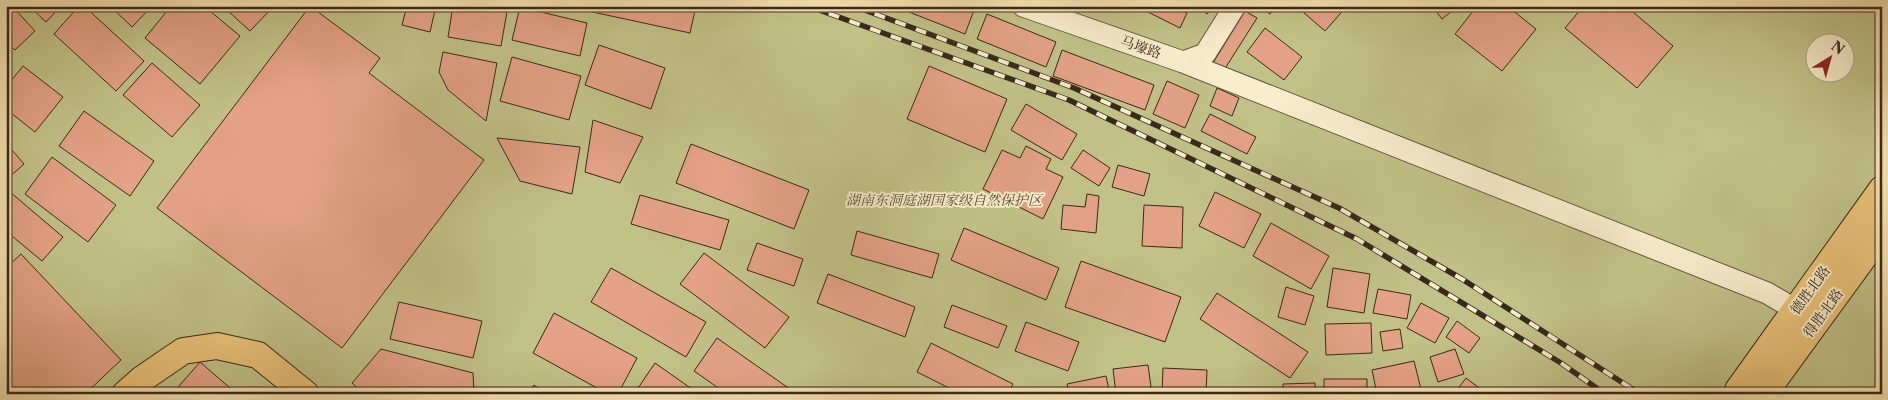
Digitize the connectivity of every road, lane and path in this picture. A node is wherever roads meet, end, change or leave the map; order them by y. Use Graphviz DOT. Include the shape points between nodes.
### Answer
graph roads {
  1 [pos="1023,6"];
  2 [pos="1235,6"];
  3 [pos="1184,62"];
  4 [pos="1882,189"];
  5 [pos="1882,232"];
  6 [pos="1796,310"];
  7 [pos="1738,390"];
  8 [pos="125,394"];
  9 [pos="306,394"];
  10 [pos="1764,394"];
  1 -- 3 [label="street, 马壕路"];
  2 -- 3 [label="street" via="1205,54"];
  3 -- 6 [label="street, 马壕路" via="1766,293"];
  4 -- 6 [label="main road, 德胜北路"];
  5 -- 10 [label="main road, 得胜北路"];
  6 -- 7 [label="main road, 德胜北路"];
  8 -- 9 [label="main road" via="183,352 218,346 258,355"];
}
